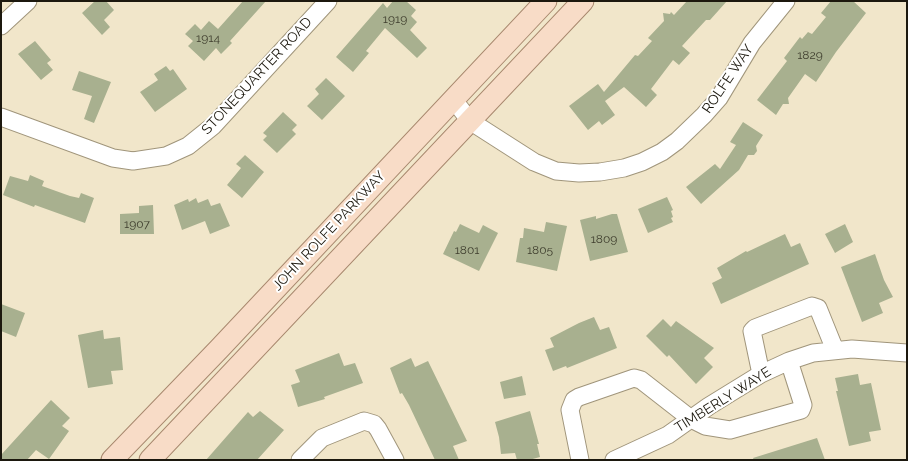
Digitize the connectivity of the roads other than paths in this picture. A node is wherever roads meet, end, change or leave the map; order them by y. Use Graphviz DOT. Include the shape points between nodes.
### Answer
graph roads {
  1 [pos="28,1"];
  2 [pos="328,1"];
  3 [pos="546,1"];
  4 [pos="583,1"];
  5 [pos="786,1"];
  6 [pos="1,26"];
  7 [pos="452,99"];
  8 [pos="1,117"];
  9 [pos="470,120"];
  10 [pos="835,350"];
  11 [pos="907,353"];
  12 [pos="789,361"];
  13 [pos="761,374"];
  14 [pos="691,419"];
  15 [pos="624,458"];
  16 [pos="112,460"];
  17 [pos="150,460"];
  18 [pos="300,460"];
  19 [pos="394,460"];
  20 [pos="580,460"];
  1 -- 6 [label="street"];
  2 -- 8 [label="street, STONEQUARTER ROAD" via="213,126 188,146 166,156 133,161 113,158"];
  3 -- 7 [label="main road, JOHN ROLFE PARKWAY"];
  4 -- 9 [label="main road, JOHN ROLFE PARKWAY"];
  5 -- 9 [label="street, ROLFE WAY" via="752,43 719,98 704,116 677,141 642,162 600,172 556,171 519,154"];
  7 -- 9 [label="street, ROLFE WAY"];
  7 -- 16 [label="main road, JOHN ROLFE PARKWAY"];
  9 -- 17 [label="main road, JOHN ROLFE PARKWAY"];
  10 -- 11 [label="street, TIMBERLY WAYE" via="852,348"];
  10 -- 12 [label="street, TIMBERLY WAYE"];
  10 -- 13 [label="street" via="818,308 812,306 752,331"];
  12 -- 13 [label="street, TIMBERLY WAYE"];
  12 -- 14 [label="street" via="804,405 801,410 730,430 705,426"];
  13 -- 14 [label="street, TIMBERLY WAYE"];
  14 -- 15 [label="street, TIMBERLY WAYE" via="668,435"];
  14 -- 20 [label="street" via="641,380 634,378 586,395 574,400 570,410"];
  18 -- 19 [label="street" via="322,438 364,421 374,424 378,429"];
}
